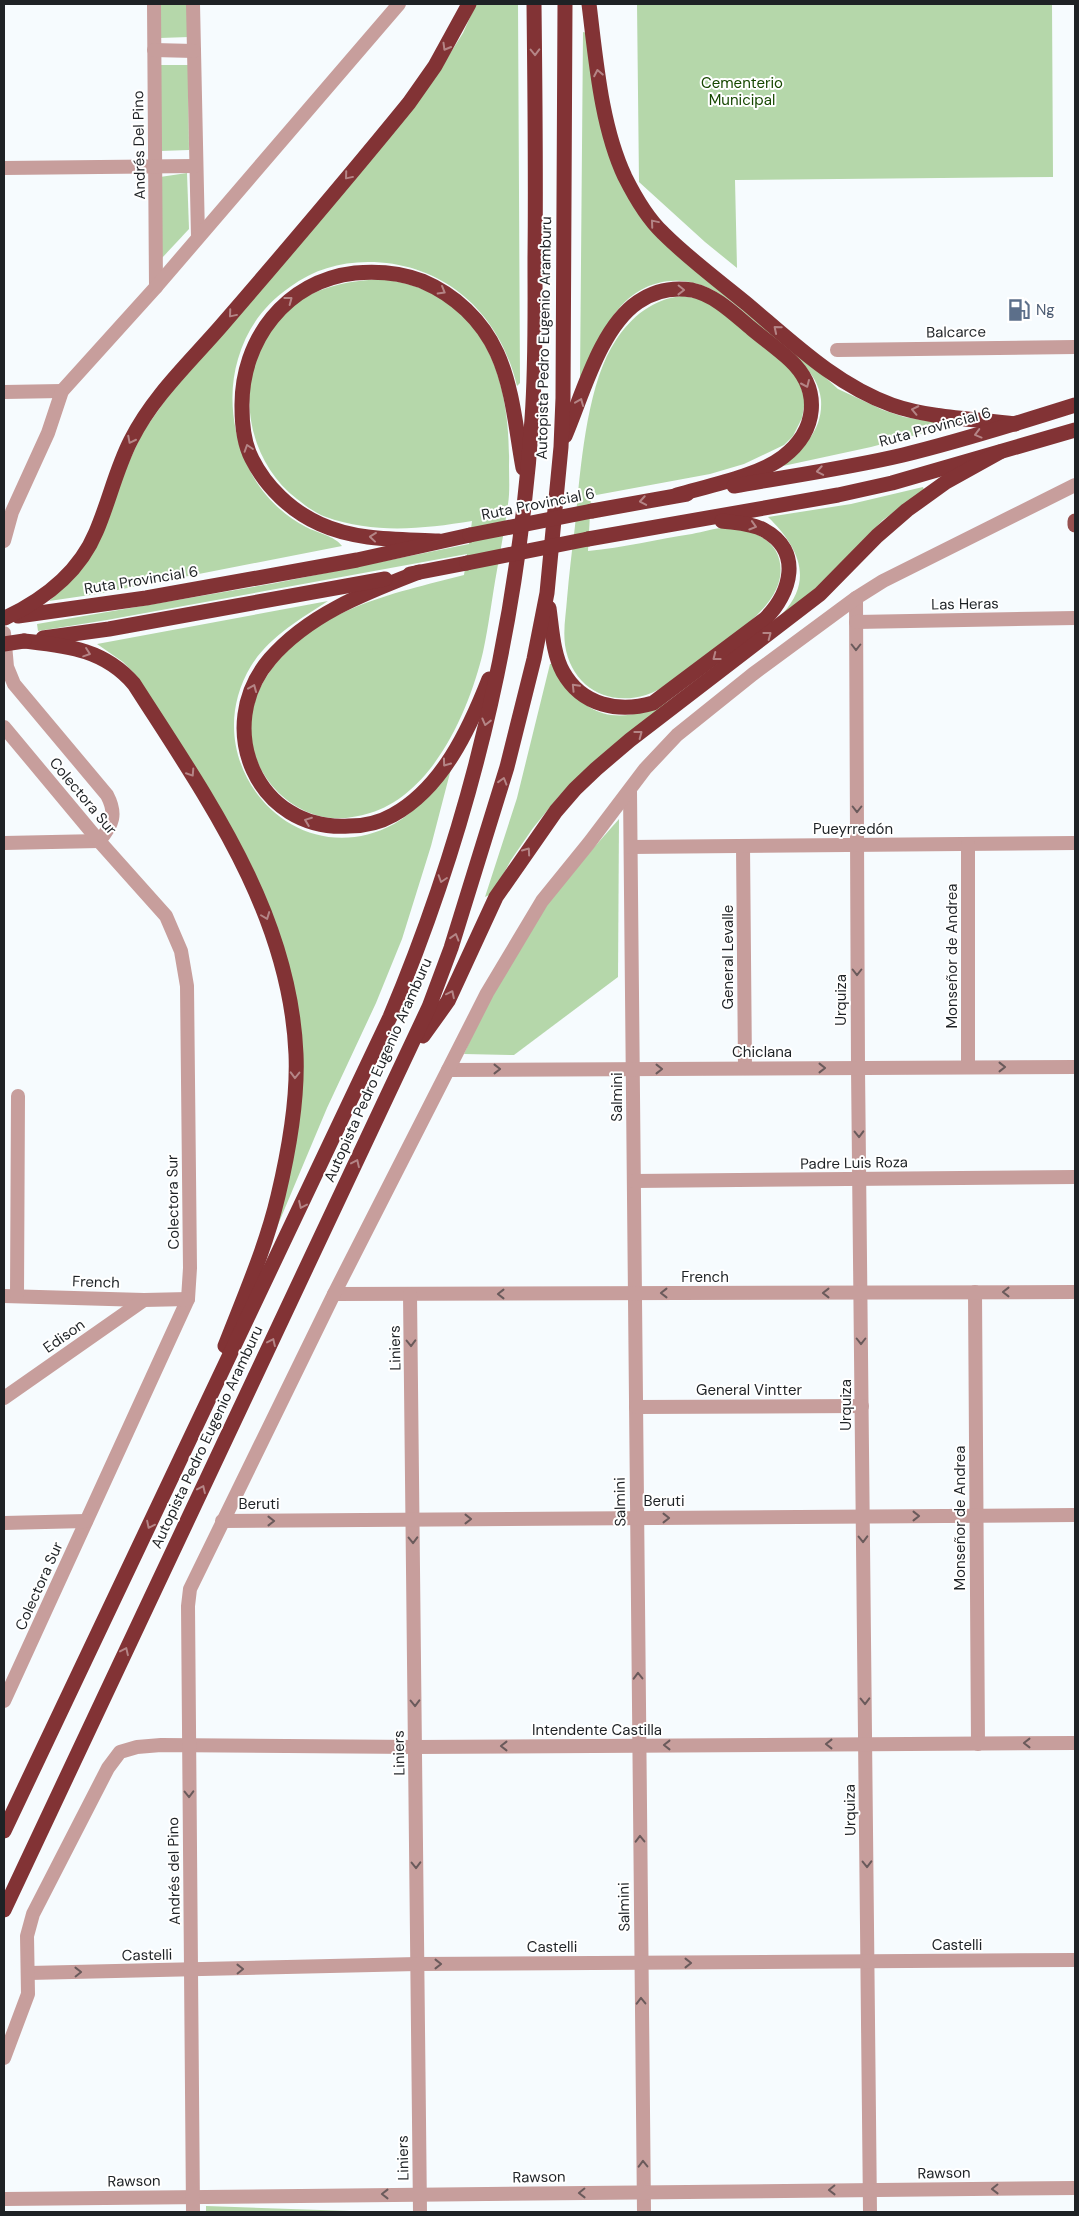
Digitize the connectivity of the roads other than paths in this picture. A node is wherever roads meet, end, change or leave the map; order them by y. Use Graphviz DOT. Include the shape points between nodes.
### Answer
graph roads {
  1 [pos="154,4"];
  2 [pos="193,4"];
  3 [pos="399,4"];
  4 [pos="469,4"];
  5 [pos="534,4"];
  6 [pos="565,4"];
  7 [pos="589,4"];
  8 [pos="154,50"];
  9 [pos="194,51"];
  10 [pos="155,166"];
  11 [pos="195,166"];
  12 [pos="4,168"];
  13 [pos="198,238"];
  14 [pos="156,287"];
  15 [pos="1075,347"];
  16 [pos="837,350"];
  17 [pos="62,391"];
  18 [pos="4,392"];
  19 [pos="1075,405"];
  20 [pos="1015,424"];
  21 [pos="1075,430"];
  22 [pos="561,447"];
  23 [pos="1000,452"];
  24 [pos="1075,485"];
  25 [pos="526,488"];
  26 [pos="677,495"];
  27 [pos="705,519"];
  28 [pos="1075,521"];
  29 [pos="1075,525"];
  30 [pos="4,541"];
  31 [pos="439,541"];
  32 [pos="419,572"];
  33 [pos="547,593"];
  34 [pos="856,598"];
  35 [pos="35,608"];
  36 [pos="1075,618"];
  37 [pos="856,622"];
  38 [pos="4,623"];
  39 [pos="40,641"];
  40 [pos="504,641"];
  41 [pos="4,644"];
  42 [pos="4,727"];
  43 [pos="630,791"];
  44 [pos="99,841"];
  45 [pos="1075,843"];
  46 [pos="4,844"];
  47 [pos="968,844"];
  48 [pos="857,845"];
  49 [pos="743,846"];
  50 [pos="631,847"];
  51 [pos="404,1063"];
  52 [pos="1075,1067"];
  53 [pos="745,1068"];
  54 [pos="858,1068"];
  55 [pos="968,1068"];
  56 [pos="633,1069"];
  57 [pos="448,1070"];
  58 [pos="18,1096"];
  59 [pos="1075,1177"];
  60 [pos="859,1179"];
  61 [pos="634,1181"];
  62 [pos="861,1292"];
  63 [pos="975,1292"];
  64 [pos="1075,1292"];
  65 [pos="635,1293"];
  66 [pos="334,1294"];
  67 [pos="410,1294"];
  68 [pos="11,1296"];
  69 [pos="188,1299"];
  70 [pos="144,1300"];
  71 [pos="4,1398"];
  72 [pos="862,1406"];
  73 [pos="636,1407"];
  74 [pos="185,1451"];
  75 [pos="863,1516"];
  76 [pos="976,1516"];
  77 [pos="1075,1516"];
  78 [pos="637,1518"];
  79 [pos="413,1520"];
  80 [pos="86,1521"];
  81 [pos="222,1521"];
  82 [pos="4,1523"];
  83 [pos="4,1701"];
  84 [pos="1075,1743"];
  85 [pos="865,1744"];
  86 [pos="978,1744"];
  87 [pos="188,1745"];
  88 [pos="639,1746"];
  89 [pos="415,1747"];
  90 [pos="4,1830"];
  91 [pos="4,1910"];
  92 [pos="1075,1960"];
  93 [pos="868,1962"];
  94 [pos="641,1963"];
  95 [pos="417,1964"];
  96 [pos="192,1970"];
  97 [pos="29,1973"];
  98 [pos="4,2058"];
  99 [pos="1075,2188"];
  100 [pos="870,2190"];
  101 [pos="643,2192"];
  102 [pos="420,2194"];
  103 [pos="193,2196"];
  104 [pos="4,2199"];
  105 [pos="193,2212"];
  106 [pos="420,2212"];
  107 [pos="644,2212"];
  108 [pos="870,2212"];
  1 -- 8 [label="street, Andrés Del Pino"];
  2 -- 9 [label="street"];
  3 -- 13 [label="street"];
  4 -- 35 [label="highway, one-way" via="435,66 409,103 153,403 124,454 87,550 64,580"];
  5 -- 25 [label="highway, Autopista Pedro Eugenio Aramburu, one-way" via="535,356"];
  6 -- 22 [label="highway, Autopista Pedro Eugenio Aramburu" via="565,312"];
  20 -- 7 [label="highway, one-way" via="910,409 855,388 816,362 663,233 637,199 616,153 596,65"];
  8 -- 9 [label="street"];
  8 -- 10 [label="street, Andrés Del Pino"];
  9 -- 11 [label="street"];
  10 -- 11 [label="street"];
  10 -- 12 [label="street"];
  10 -- 14 [label="street, Andrés Del Pino"];
  11 -- 13 [label="street"];
  13 -- 14 [label="street"];
  14 -- 17 [label="street"];
  15 -- 16 [label="street, Balcarce"];
  17 -- 18 [label="street"];
  17 -- 30 [label="street" via="48,433 12,512"];
  19 -- 20 [label="highway, Ruta Provincial 6"];
  20 -- 26 [label="highway, Ruta Provincial 6, one-way" via="856,465"];
  21 -- 23 [label="highway"];
  22 -- 26 [label="highway, one-way" via="603,344 619,320 637,303 665,290 703,293 790,360 807,383 812,408 802,438 774,463"];
  22 -- 33 [label="highway, Autopista Pedro Eugenio Aramburu"];
  23 -- 27 [label="highway" via="883,485"];
  51 -- 23 [label="highway, one-way" via="448,1001 496,897 575,789 630,740 820,594 907,510 946,482"];
  24 -- 34 [label="street"];
  31 -- 25 [label="highway, one-way" via="372,538 320,524 280,496 263,478 251,458 242,416 249,359 274,313 303,290 348,274 391,273 412,277 432,286 464,307 488,337 503,369"];
  25 -- 40 [label="highway, Autopista Pedro Eugenio Aramburu"];
  26 -- 31 [label="highway, Ruta Provincial 6, one-way, bridge"];
  27 -- 32 [label="highway, bridge"];
  27 -- 33 [label="highway, one-way" via="743,523 774,536 783,548 790,578 777,607 765,619 654,703 637,708 609,707 597,703 571,684 562,671 557,653"];
  28 -- 29 [label="main road"];
  31 -- 35 [label="highway, Ruta Provincial 6" via="328,566 146,598"];
  32 -- 39 [label="highway"];
  40 -- 32 [label="highway, one-way" via="467,731 439,773 407,806 379,822 342,827 313,823 284,808 262,787 254,774 244,741 246,706 259,674 286,644 323,615"];
  51 -- 33 [label="highway, Autopista Pedro Eugenio Aramburu, one-way" via="451,948 507,767"];
  34 -- 37 [label="street, Urquiza"];
  34 -- 43 [label="street" via="677,735 645,769"];
  35 -- 38 [label="highway"];
  36 -- 37 [label="street, Las Heras"];
  37 -- 48 [label="street, Urquiza, one-way"];
  38 -- 44 [label="street" via="7,667 14,684 112,804 114,817"];
  39 -- 41 [label="highway, bridge"];
  39 -- 74 [label="highway, one-way" via="98,656 118,668 134,684 211,804 250,875 279,953 287,990 296,1054 295,1091 278,1197 246,1293"];
  40 -- 74 [label="highway, Autopista Pedro Eugenio Aramburu, one-way" via="463,811 409,972"];
  42 -- 44 [label="street, Colectora Sur"];
  43 -- 50 [label="street, Salmini"];
  43 -- 57 [label="street" via="542,900 487,993"];
  44 -- 46 [label="street"];
  44 -- 69 [label="street, Colectora Sur" via="166,916 181,950 187,986"];
  45 -- 47 [label="street, Pueyrredón"];
  47 -- 48 [label="street, Pueyrredón"];
  47 -- 55 [label="street, Monseñor de Andrea"];
  48 -- 49 [label="street, Pueyrredón"];
  48 -- 54 [label="street, Urquiza, one-way"];
  49 -- 50 [label="street, Pueyrredón"];
  49 -- 53 [label="street, General Levalle"];
  50 -- 56 [label="street, Salmini"];
  91 -- 51 [label="highway, Autopista Pedro Eugenio Aramburu, one-way"];
  55 -- 52 [label="street, Chiclana, one-way"];
  53 -- 54 [label="street, Chiclana, one-way"];
  56 -- 53 [label="street, Chiclana, one-way"];
  54 -- 55 [label="street, Chiclana"];
  54 -- 60 [label="street, Urquiza, one-way"];
  57 -- 56 [label="street, Chiclana, one-way"];
  56 -- 61 [label="street, Salmini"];
  57 -- 66 [label="street"];
  58 -- 68 [label="street"];
  59 -- 60 [label="street, Padre Luis Roza"];
  60 -- 61 [label="street, Padre Luis Roza"];
  60 -- 62 [label="street, Urquiza"];
  61 -- 65 [label="street, Salmini"];
  62 -- 63 [label="street, French"];
  62 -- 65 [label="street, French, one-way"];
  62 -- 72 [label="street, Urquiza, one-way"];
  64 -- 63 [label="street, French, one-way"];
  63 -- 76 [label="street, Monseñor de Andrea"];
  65 -- 67 [label="street, French, one-way"];
  65 -- 73 [label="street, Salmini"];
  66 -- 67 [label="street, French"];
  66 -- 81 [label="street"];
  67 -- 79 [label="street, Liniers, one-way"];
  68 -- 70 [label="street, French"];
  69 -- 70 [label="street, French"];
  69 -- 80 [label="street, Colectora Sur"];
  70 -- 71 [label="street, Edison"];
  72 -- 73 [label="street, General Vintter"];
  72 -- 75 [label="street, Urquiza"];
  73 -- 78 [label="street, Salmini"];
  74 -- 90 [label="highway, Autopista Pedro Eugenio Aramburu, one-way"];
  75 -- 76 [label="street, Beruti, one-way"];
  78 -- 75 [label="street, Beruti, one-way"];
  75 -- 85 [label="street, Urquiza, one-way"];
  76 -- 77 [label="street, Beruti"];
  76 -- 86 [label="street, Monseñor de Andrea"];
  79 -- 78 [label="street, Beruti, one-way"];
  88 -- 78 [label="street, Salmini, one-way"];
  81 -- 79 [label="street, Beruti, one-way"];
  79 -- 89 [label="street, Liniers, one-way"];
  80 -- 82 [label="street"];
  80 -- 83 [label="street, Colectora Sur"];
  81 -- 87 [label="street, Andrés del Pino" via="190,1589"];
  84 -- 86 [label="street, Intendente Castilla, one-way"];
  85 -- 86 [label="street, Intendente Castilla"];
  85 -- 88 [label="street, Intendente Castilla, one-way"];
  85 -- 93 [label="street, Urquiza, one-way"];
  87 -- 89 [label="street, Intendente Castilla"];
  87 -- 96 [label="street, Andrés del Pino, one-way"];
  87 -- 97 [label="street, Intendente Castilla" via="137,1747 120,1752 108,1768 33,1914 27,1936"];
  88 -- 89 [label="street, Intendente Castilla, one-way"];
  94 -- 88 [label="street, Salmini, one-way"];
  89 -- 95 [label="street, Liniers, one-way"];
  92 -- 93 [label="street, Castelli"];
  94 -- 93 [label="street, Castelli, one-way"];
  93 -- 100 [label="street, Urquiza"];
  95 -- 94 [label="street, Castelli, one-way"];
  101 -- 94 [label="street, Salmini, one-way"];
  96 -- 95 [label="street, Castelli, one-way"];
  95 -- 102 [label="street, Liniers"];
  97 -- 96 [label="street, Castelli, one-way"];
  96 -- 103 [label="street, Andrés del Pino"];
  97 -- 98 [label="street" via="28,1994"];
  99 -- 100 [label="street, Rawson, one-way"];
  100 -- 101 [label="street, Rawson, one-way"];
  100 -- 108 [label="street, Urquiza"];
  101 -- 102 [label="street, Rawson, one-way"];
  101 -- 107 [label="street, Salmini"];
  102 -- 103 [label="street, Rawson, one-way"];
  102 -- 106 [label="street, Liniers"];
  103 -- 104 [label="street, Rawson"];
  103 -- 105 [label="street, Andrés del Pino"];
}
